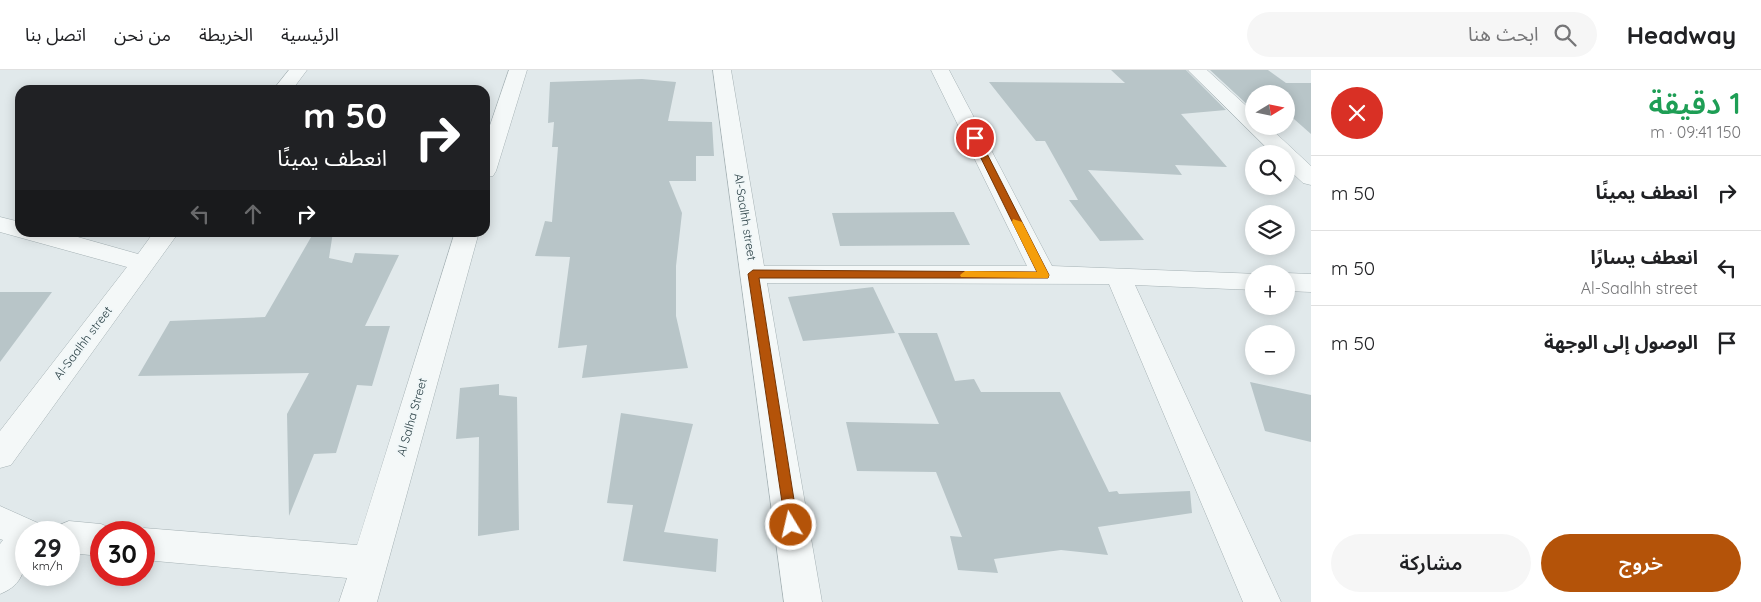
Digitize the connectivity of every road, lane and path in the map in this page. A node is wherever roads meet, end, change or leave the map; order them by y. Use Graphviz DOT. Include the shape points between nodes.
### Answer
graph roads {
  1 [pos="298,70"];
  2 [pos="518,70"];
  3 [pos="722,70"];
  4 [pos="940,70"];
  5 [pos="1196,70"];
  6 [pos="286,85"];
  7 [pos="1245,116"];
  8 [pos="1266,135"];
  9 [pos="1276,145"];
  10 [pos="490,156"];
  11 [pos="1295,163"];
  12 [pos="1311,178"];
  13 [pos="0,224"];
  14 [pos="15,228"];
  15 [pos="48,237"];
  16 [pos="163,237"];
  17 [pos="466,237"];
  18 [pos="142,263"];
  19 [pos="753,274"];
  20 [pos="1044,275"];
  21 [pos="1118,276"];
  22 [pos="1245,281"];
  23 [pos="1295,282"];
  24 [pos="1311,283"];
  25 [pos="0,455"];
  26 [pos="0,522"];
  27 [pos="15,529"];
  28 [pos="155,545"];
  29 [pos="15,552"];
  30 [pos="369,563"];
  31 [pos="0,576"];
  32 [pos="358,602"];
  33 [pos="803,602"];
  34 [pos="1262,602"];
  1 -- 6 [label="street"];
  2 -- 10 [label="street"];
  3 -- 19 [label="street, Al-Saalhh street"];
  4 -- 20 [label="street"];
  5 -- 7 [label="street"];
  8 -- 9 [label="street"];
  11 -- 12 [label="street"];
  13 -- 14 [label="street"];
  15 -- 18 [label="street"];
  16 -- 18 [label="street, Al-Saalhh street"];
  17 -- 30 [label="street, Al Salha Street"];
  18 -- 25 [label="street, Al-Saalhh street"];
  19 -- 20 [label="street"];
  19 -- 33 [label="street, Al-Saalhh street"];
  20 -- 21 [label="street"];
  21 -- 22 [label="street"];
  21 -- 34 [label="street"];
  23 -- 24 [label="street"];
  26 -- 27 [label="street"];
  28 -- 30 [label="street"];
  29 -- 31 [label="street"];
  30 -- 32 [label="street, Al Salha Street"];
}
